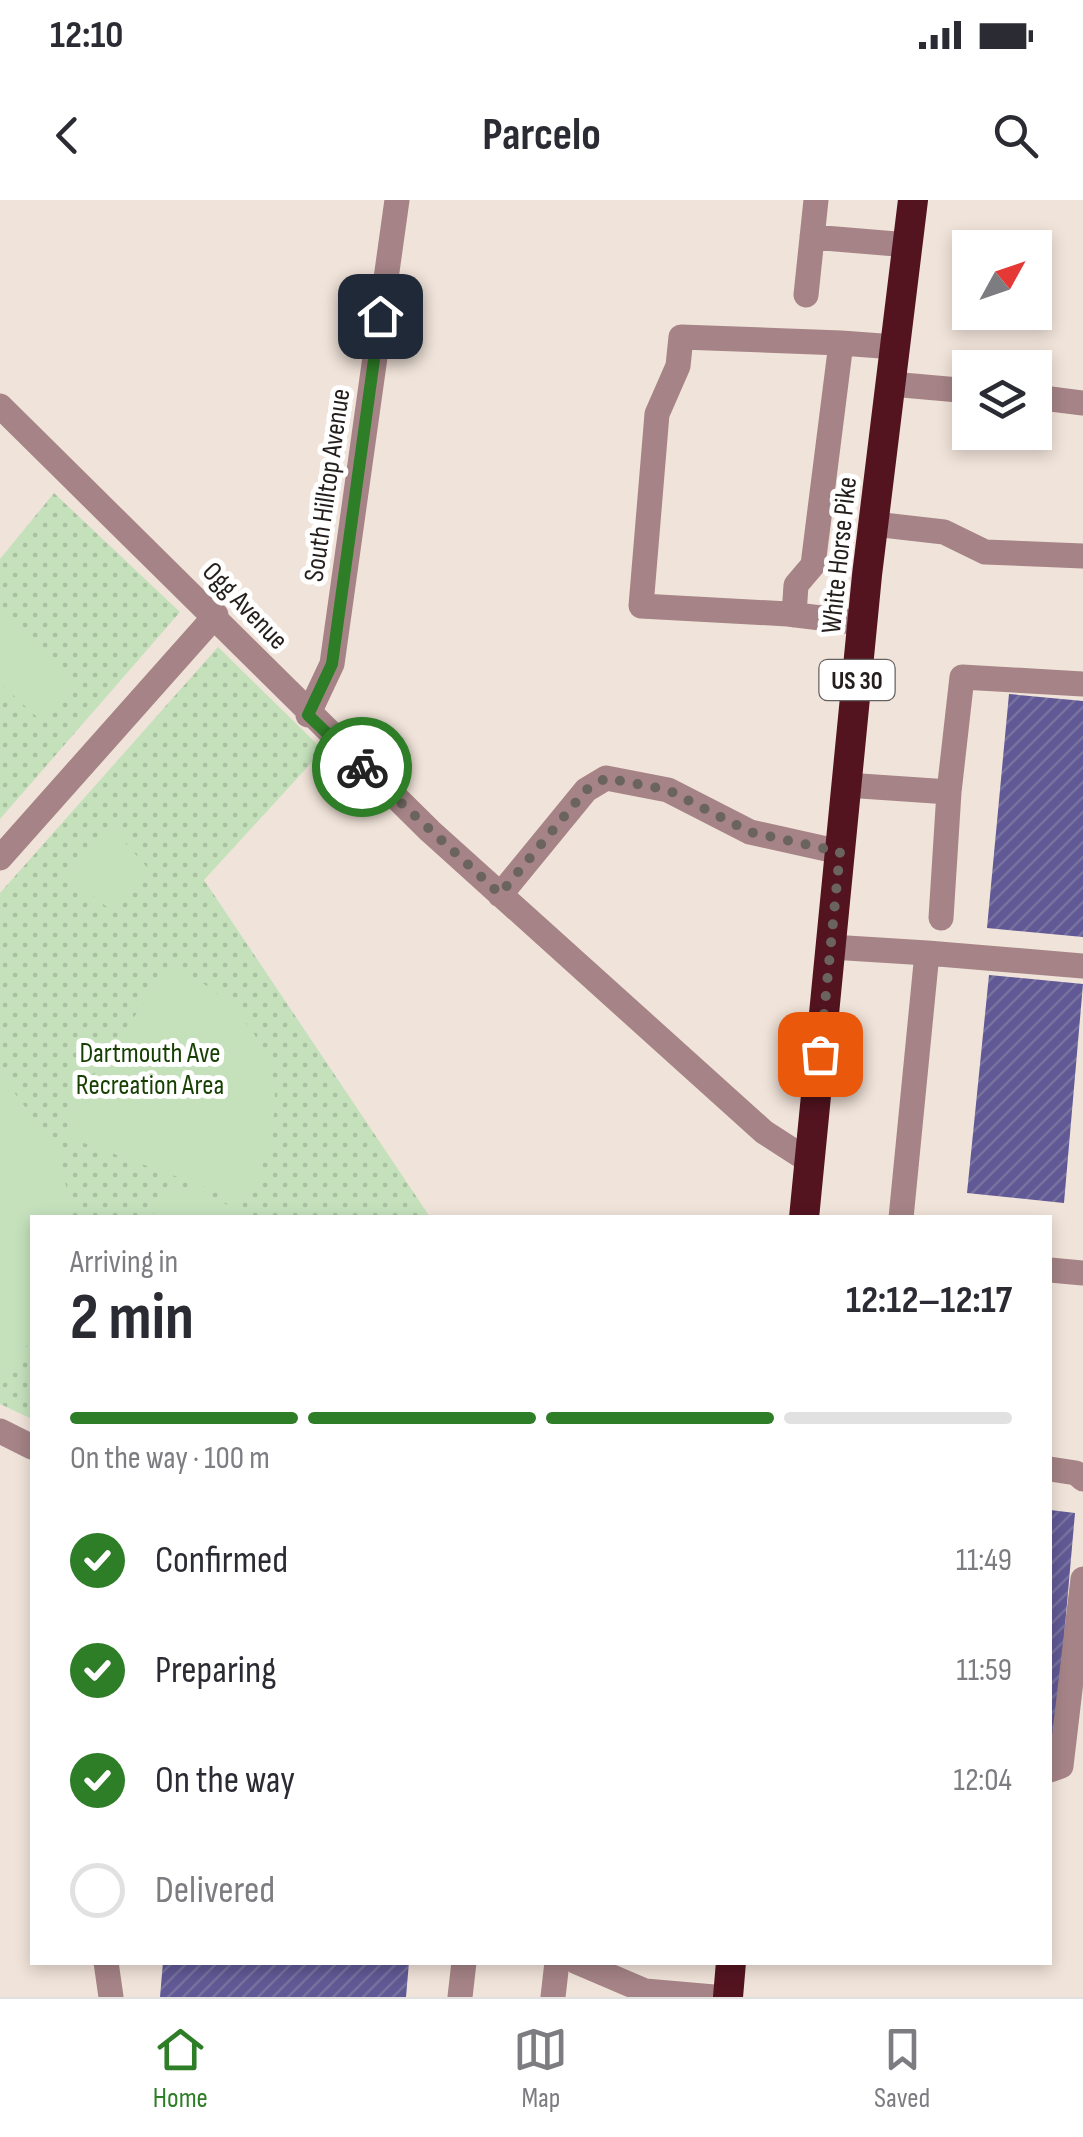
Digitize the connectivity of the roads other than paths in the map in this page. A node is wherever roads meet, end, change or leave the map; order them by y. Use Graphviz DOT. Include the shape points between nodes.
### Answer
graph roads {
  1 [pos="397,200"];
  2 [pos="816,200"];
  3 [pos="914,200"];
  4 [pos="812,237"];
  5 [pos="908,245"];
  6 [pos="806,294"];
  7 [pos="841,342"];
  8 [pos="895,347"];
  9 [pos="890,384"];
  10 [pos="952,390"];
  11 [pos="1052,399"];
  12 [pos="1083,403"];
  13 [pos="0,406"];
  14 [pos="874,524"];
  15 [pos="1083,556"];
  16 [pos="794,614"];
  17 [pos="216,615"];
  18 [pos="862,623"];
  19 [pos="1083,684"];
  20 [pos="308,715"];
  21 [pos="846,785"];
  22 [pos="949,792"];
  23 [pos="840,852"];
  24 [pos="0,858"];
  25 [pos="500,894"];
  26 [pos="940,918"];
  27 [pos="831,947"];
  28 [pos="926,953"];
  29 [pos="1083,966"];
  30 [pos="809,1162"];
  31 [pos="804,1215"];
  32 [pos="902,1215"];
  33 [pos="1052,1270"];
  34 [pos="1083,1272"];
  35 [pos="0,1432"];
  36 [pos="30,1446"];
  37 [pos="1052,1469"];
  38 [pos="1083,1479"];
  39 [pos="1083,1580"];
  40 [pos="1052,1769"];
  41 [pos="106,1965"];
  42 [pos="464,1965"];
  43 [pos="557,1965"];
  44 [pos="581,1965"];
  45 [pos="731,1965"];
  46 [pos="617,1989"];
  47 [pos="111,1997"];
  48 [pos="460,1997"];
  49 [pos="553,1997"];
  50 [pos="714,1997"];
  51 [pos="728,1997"];
  1 -- 20 [label="street, South Hilltop Avenue" via="332,664"];
  2 -- 4 [label="street"];
  3 -- 5 [label="highway, White Horse Pike / US 30"];
  4 -- 5 [label="street"];
  4 -- 6 [label="street"];
  5 -- 8 [label="highway, White Horse Pike / US 30"];
  7 -- 8 [label="street"];
  7 -- 16 [label="street" via="813,564 796,585"];
  7 -- 16 [label="street" via="680,337 678,366 658,414 641,606"];
  8 -- 9 [label="highway, White Horse Pike / US 30"];
  9 -- 10 [label="street"];
  9 -- 14 [label="highway, White Horse Pike / US 30"];
  11 -- 12 [label="street"];
  13 -- 17 [label="street, Ogg Avenue"];
  14 -- 15 [label="street" via="944,532 986,552"];
  14 -- 18 [label="highway, White Horse Pike / US 30"];
  16 -- 18 [label="street"];
  17 -- 20 [label="street, Ogg Avenue"];
  17 -- 24 [label="street"];
  18 -- 21 [label="highway, White Horse Pike / US 30"];
  19 -- 22 [label="street" via="962,677"];
  20 -- 25 [label="street, Ogg Avenue"];
  21 -- 22 [label="street"];
  21 -- 23 [label="highway, White Horse Pike / US 30"];
  22 -- 26 [label="street"];
  23 -- 25 [label="street" via="750,832 668,790 606,778 586,790"];
  23 -- 27 [label="highway, White Horse Pike / US 30"];
  25 -- 30 [label="street, Ogg Avenue" via="764,1132"];
  27 -- 28 [label="street"];
  27 -- 30 [label="highway, White Horse Pike / US 30"];
  28 -- 29 [label="street"];
  28 -- 32 [label="street"];
  30 -- 31 [label="highway, White Horse Pike / US 30"];
  33 -- 34 [label="street"];
  35 -- 36 [label="street"];
  37 -- 38 [label="street"];
  39 -- 40 [label="street" via="1061,1766"];
  41 -- 47 [label="street"];
  42 -- 48 [label="street"];
  43 -- 49 [label="street"];
  44 -- 46 [label="street"];
  45 -- 51 [label="highway"];
  46 -- 50 [label="street"];
}
